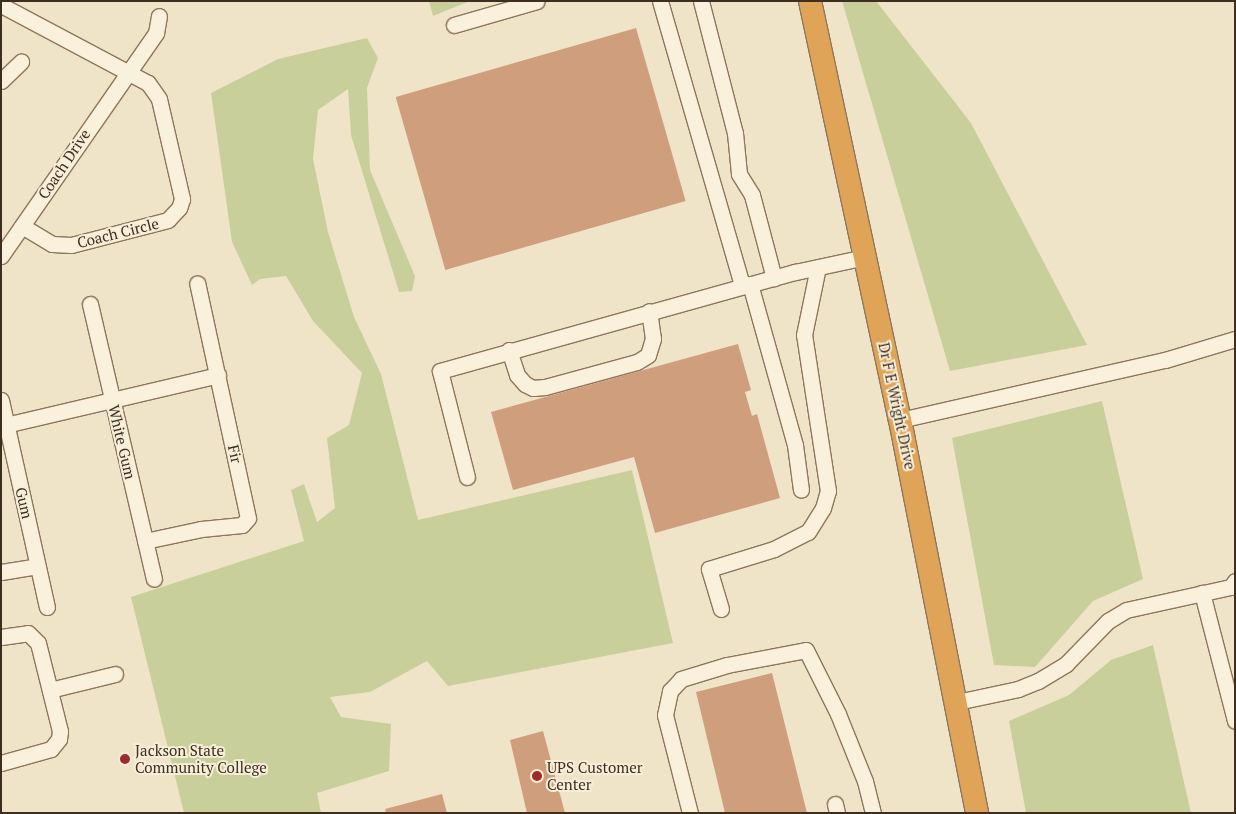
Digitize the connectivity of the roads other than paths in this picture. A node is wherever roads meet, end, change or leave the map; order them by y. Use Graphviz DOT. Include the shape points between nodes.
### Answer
graph roads {
  1 [pos="537,1"];
  2 [pos="660,1"];
  3 [pos="701,1"];
  4 [pos="810,1"];
  5 [pos="1,5"];
  6 [pos="159,16"];
  7 [pos="454,25"];
  8 [pos="21,62"];
  9 [pos="127,72"];
  10 [pos="1,81"];
  11 [pos="22,226"];
  12 [pos="1,256"];
  13 [pos="865,257"];
  14 [pos="818,267"];
  15 [pos="774,278"];
  16 [pos="197,283"];
  17 [pos="746,285"];
  18 [pos="90,304"];
  19 [pos="649,312"];
  20 [pos="1235,339"];
  21 [pos="509,350"];
  22 [pos="218,375"];
  23 [pos="1,400"];
  24 [pos="112,400"];
  25 [pos="900,420"];
  26 [pos="4,426"];
  27 [pos="467,477"];
  28 [pos="801,490"];
  29 [pos="144,541"];
  30 [pos="38,566"];
  31 [pos="1,572"];
  32 [pos="154,579"];
  33 [pos="1235,581"];
  34 [pos="1202,593"];
  35 [pos="47,606"];
  36 [pos="720,610"];
  37 [pos="1,637"];
  38 [pos="115,674"];
  39 [pos="50,690"];
  40 [pos="957,702"];
  41 [pos="1235,721"];
  42 [pos="1,763"];
  43 [pos="690,813"];
  44 [pos="873,813"];
  45 [pos="977,813"];
  1 -- 7 [label="street"];
  2 -- 17 [label="street"];
  3 -- 15 [label="street" via="735,133 739,174 752,195"];
  4 -- 13 [label="highway, Dr F E Wright Drive"];
  5 -- 9 [label="street"];
  6 -- 9 [label="street, Coach Drive" via="156,32"];
  8 -- 10 [label="street"];
  9 -- 11 [label="street, Coach Drive"];
  9 -- 11 [label="street, Coach Circle" via="148,83 159,99 181,188 182,199 175,215 157,224 60,246"];
  11 -- 12 [label="street, Coach Drive"];
  13 -- 14 [label="street"];
  13 -- 25 [label="highway, Dr F E Wright Drive"];
  14 -- 15 [label="street"];
  14 -- 36 [label="street" via="804,335 828,491 823,508 808,532 774,549 709,570"];
  15 -- 17 [label="street"];
  16 -- 22 [label="street, Fir"];
  17 -- 19 [label="street"];
  17 -- 28 [label="street" via="795,445"];
  18 -- 24 [label="street, White Gum"];
  19 -- 21 [label="street"];
  19 -- 21 [label="street" via="653,339 648,355 609,370 533,388 517,375"];
  20 -- 25 [label="street" via="1165,360"];
  21 -- 27 [label="street" via="440,371"];
  22 -- 24 [label="street"];
  22 -- 29 [label="street, Fir" via="248,518 242,525 192,530"];
  23 -- 26 [label="street, Gum"];
  24 -- 26 [label="street"];
  24 -- 29 [label="street, White Gum"];
  25 -- 40 [label="highway, Dr F E Wright Drive"];
  26 -- 30 [label="street, Gum"];
  29 -- 32 [label="street, White Gum"];
  30 -- 31 [label="street"];
  30 -- 35 [label="street, Gum"];
  33 -- 34 [label="street" via="1231,587"];
  34 -- 40 [label="street" via="1126,610 1108,621 1066,664 1038,681 1018,690"];
  34 -- 41 [label="street"];
  37 -- 39 [label="street" via="19,632 33,636"];
  38 -- 39 [label="street"];
  39 -- 42 [label="street" via="60,731 56,744 43,753"];
  40 -- 45 [label="highway, Dr F E Wright Drive"];
  43 -- 44 [label="street" via="665,715 670,691 681,679 727,665 806,650 838,714 865,781"];
}
